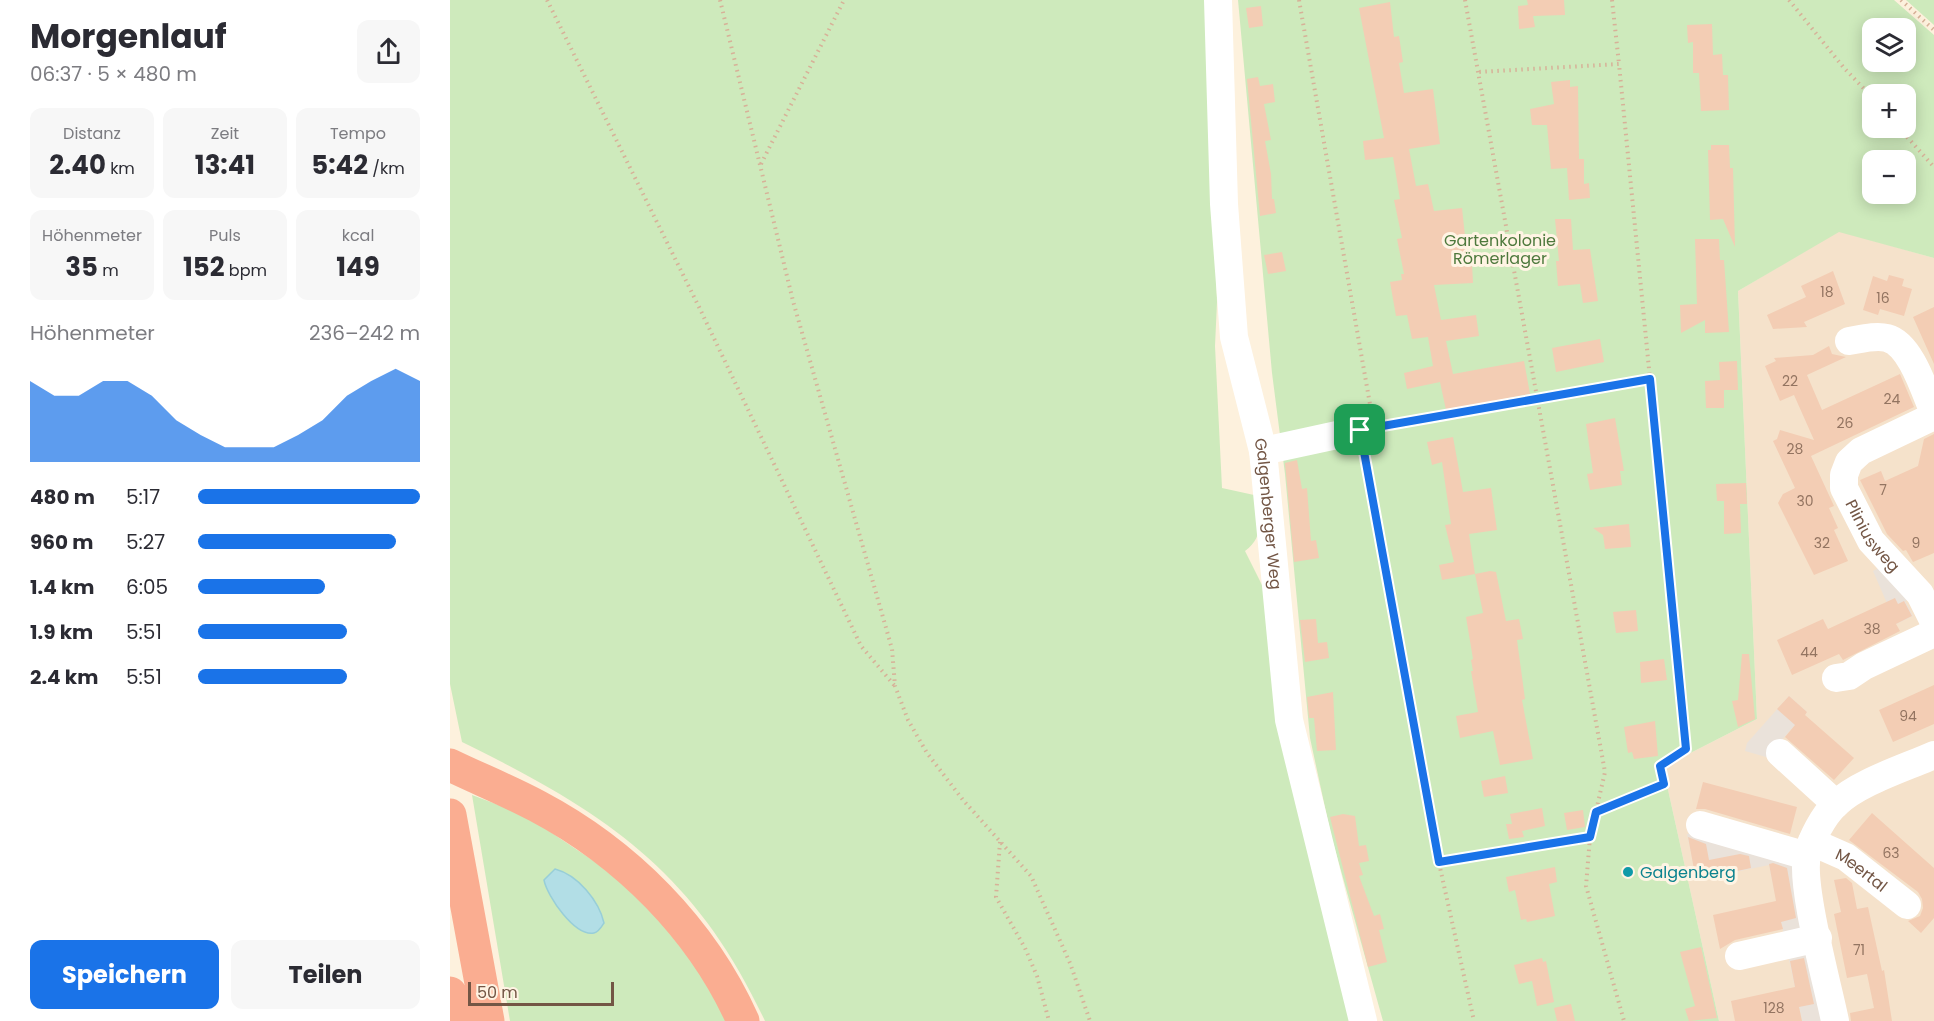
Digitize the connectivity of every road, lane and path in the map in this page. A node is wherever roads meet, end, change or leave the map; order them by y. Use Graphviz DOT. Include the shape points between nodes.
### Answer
graph roads {
  1 [pos="547,0"];
  2 [pos="720,0"];
  3 [pos="844,0"];
  4 [pos="1218,0"];
  5 [pos="1299,0"];
  6 [pos="1465,0"];
  7 [pos="1612,0"];
  8 [pos="1789,0"];
  9 [pos="1901,0"];
  10 [pos="1934,30"];
  11 [pos="1619,64"];
  12 [pos="1478,72"];
  13 [pos="1862,87"];
  14 [pos="1908,138"];
  15 [pos="760,164"];
  16 [pos="1934,166"];
  17 [pos="1849,341"];
  18 [pos="1650,379"];
  19 [pos="1537,398"];
  20 [pos="1934,414"];
  21 [pos="1367,429"];
  22 [pos="1263,451"];
  23 [pos="1934,622"];
  24 [pos="1934,633"];
  25 [pos="1836,678"];
  26 [pos="894,686"];
  27 [pos="1780,753"];
  28 [pos="1934,755"];
  29 [pos="450,765"];
  30 [pos="1836,804"];
  31 [pos="1596,812"];
  32 [pos="450,814"];
  33 [pos="1700,825"];
  34 [pos="1590,837"];
  35 [pos="999,842"];
  36 [pos="1810,849"];
  37 [pos="1439,862"];
  38 [pos="1907,904"];
  39 [pos="1818,938"];
  40 [pos="1739,956"];
  41 [pos="450,993"];
  42 [pos="455,1021"];
  43 [pos="488,1021"];
  44 [pos="742,1021"];
  45 [pos="1049,1021"];
  46 [pos="1089,1021"];
  47 [pos="1363,1021"];
  48 [pos="1474,1021"];
  49 [pos="1624,1021"];
  50 [pos="1835,1021"];
  1 -- 26 [label="path" via="861,646"];
  2 -- 15 [label="path"];
  3 -- 15 [label="path"];
  4 -- 22 [label="street, Galgenberger Weg" via="1230,303 1247,396"];
  5 -- 21 [label="path"];
  6 -- 12 [label="path"];
  7 -- 11 [label="path"];
  8 -- 13 [label="path"];
  9 -- 10 [label="path"];
  11 -- 12 [label="path"];
  11 -- 18 [label="path"];
  12 -- 19 [label="path"];
  14 -- 16 [label="path"];
  15 -- 26 [label="path" via="794,301 892,649"];
  17 -- 20 [label="street, Pliniusweg" via="1884,337 1900,345 1910,358"];
  18 -- 19 [label="path"];
  18 -- 31 [label="path" via="1686,749 1660,766 1664,784"];
  19 -- 21 [label="path"];
  19 -- 31 [label="path" via="1605,772"];
  20 -- 23 [label="street, Pliniusweg" via="1861,451 1849,462 1844,475 1844,488 1871,542 1920,594"];
  21 -- 22 [label="street"];
  21 -- 37 [label="path"];
  22 -- 47 [label="street, Galgenberger Weg" via="1289,720"];
  24 -- 25 [label="street" via="1849,676"];
  26 -- 35 [label="path" via="927,753"];
  27 -- 30 [label="street"];
  28 -- 30 [label="street" via="1867,785"];
  29 -- 44 [label="highway" via="537,805 570,825 660,897 699,946"];
  30 -- 36 [label="street"];
  31 -- 34 [label="path"];
  32 -- 43 [label="highway"];
  33 -- 36 [label="street, Meertal"];
  34 -- 37 [label="path"];
  34 -- 49 [label="path" via="1588,898"];
  35 -- 45 [label="path" via="996,897 1025,948"];
  35 -- 46 [label="path" via="1031,876 1070,963"];
  36 -- 38 [label="street, Meertal" via="1846,857"];
  36 -- 39 [label="street, Meertal" via="1807,886"];
  37 -- 48 [label="path"];
  39 -- 40 [label="street"];
  39 -- 50 [label="street, Meertal"];
  41 -- 42 [label="highway"];
}
